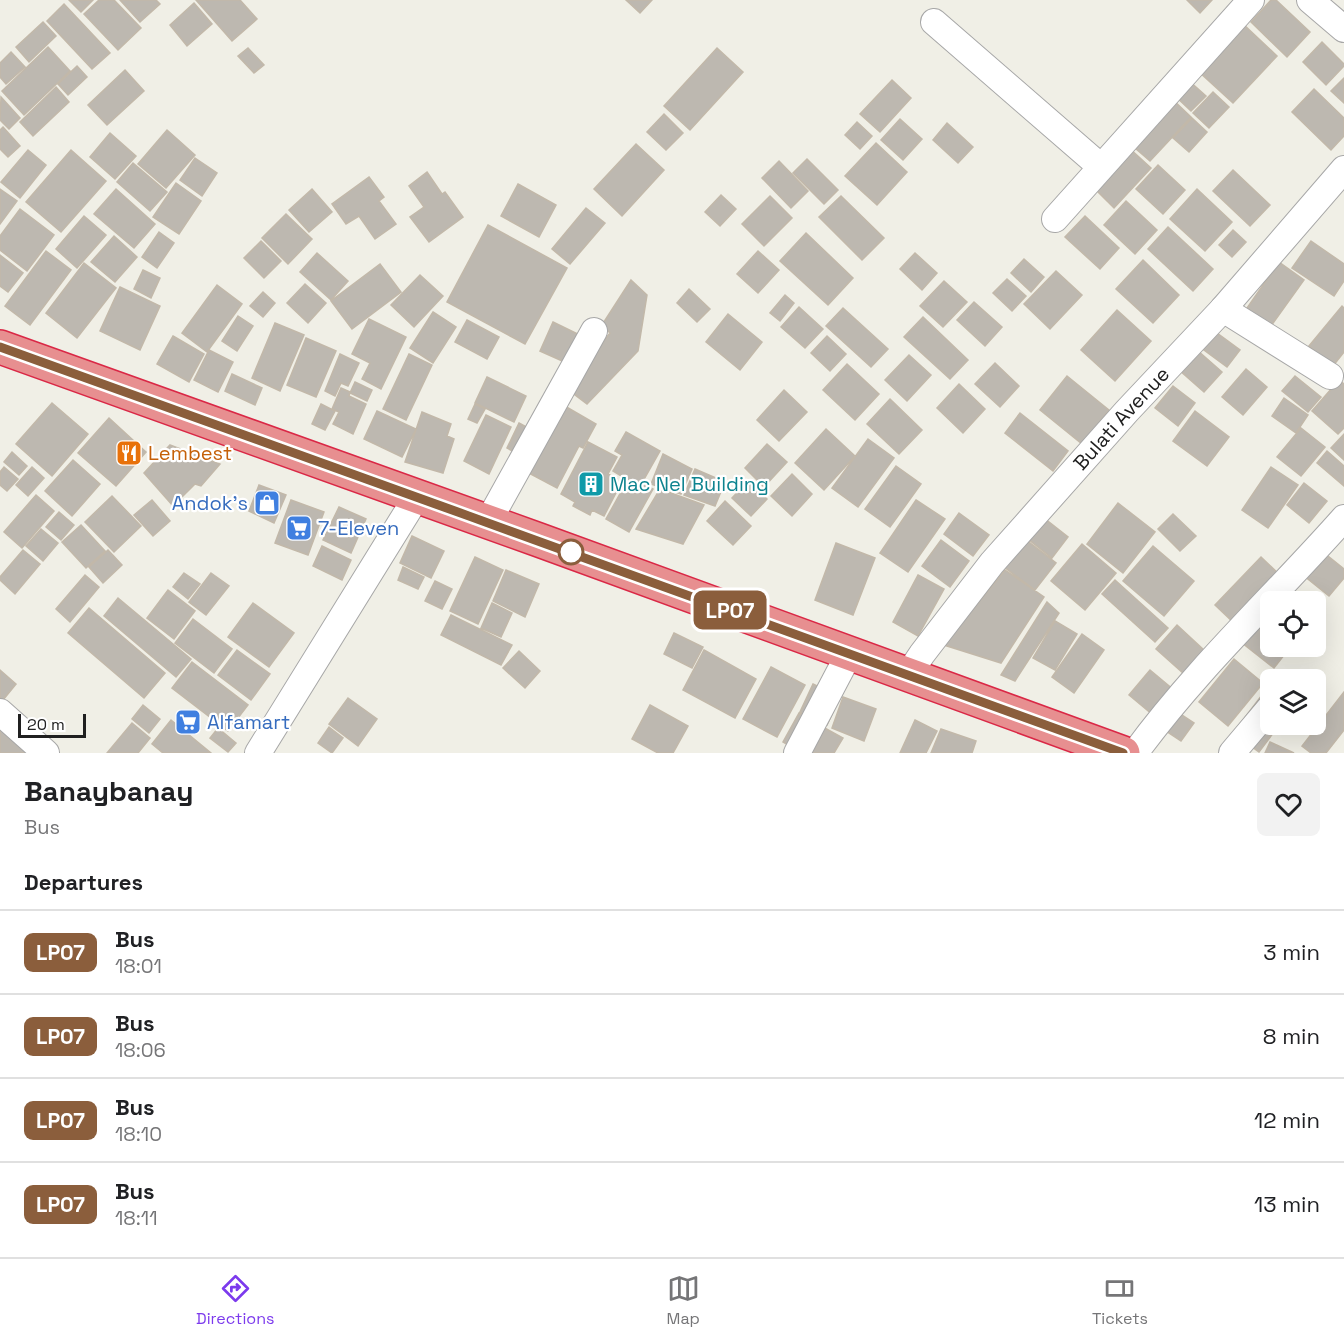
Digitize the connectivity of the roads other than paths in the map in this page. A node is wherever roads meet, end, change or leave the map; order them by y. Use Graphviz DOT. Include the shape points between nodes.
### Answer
graph roads {
  1 [pos="1251,0"];
  2 [pos="1310,0"];
  3 [pos="934,22"];
  4 [pos="1344,29"];
  5 [pos="1101,167"];
  6 [pos="1344,169"];
  7 [pos="1055,219"];
  8 [pos="1223,309"];
  9 [pos="594,331"];
  10 [pos="0,347"];
  11 [pos="1330,376"];
  12 [pos="416,498"];
  13 [pos="1344,518"];
  14 [pos="488,522"];
  15 [pos="849,654"];
  16 [pos="908,675"];
  17 [pos="0,712"];
  18 [pos="1260,720"];
  19 [pos="46,753"];
  20 [pos="258,753"];
  21 [pos="797,753"];
  22 [pos="1123,753"];
  23 [pos="1135,753"];
  24 [pos="1232,753"];
  1 -- 5 [label="street"];
  2 -- 4 [label="street"];
  3 -- 5 [label="street"];
  5 -- 7 [label="street"];
  6 -- 8 [label="street, Bulati Avenue"];
  8 -- 11 [label="street"];
  8 -- 16 [label="street, Bulati Avenue" via="992,563"];
  9 -- 14 [label="street"];
  10 -- 12 [label="highway"];
  12 -- 14 [label="highway"];
  12 -- 20 [label="street"];
  13 -- 23 [label="street" via="1155,724"];
  14 -- 15 [label="highway"];
  15 -- 16 [label="highway"];
  15 -- 21 [label="street"];
  16 -- 22 [label="highway"];
  17 -- 19 [label="street"];
  18 -- 24 [label="street"];
}
